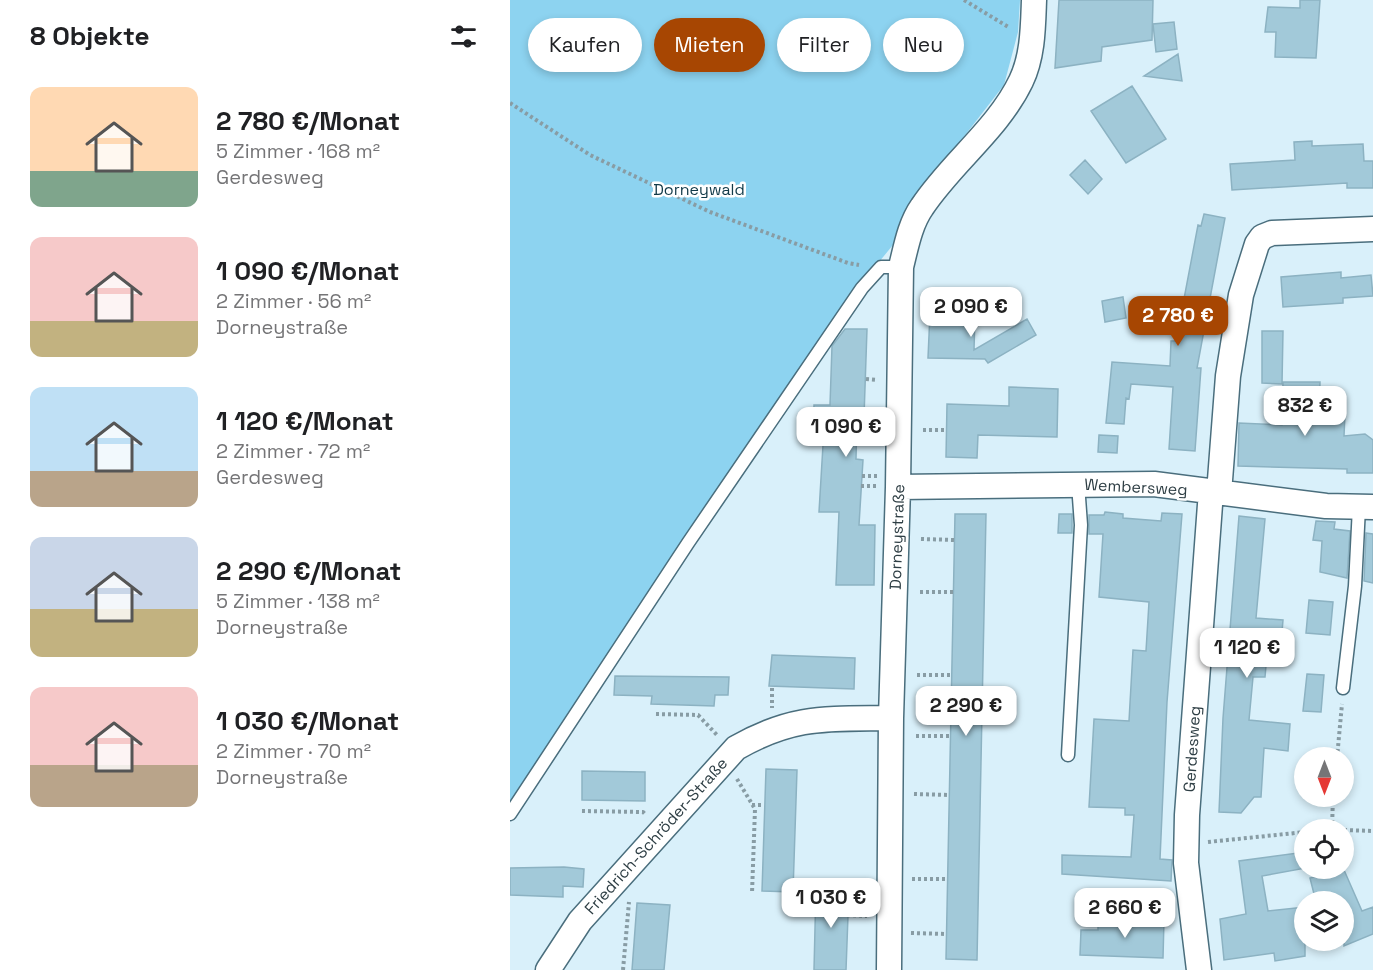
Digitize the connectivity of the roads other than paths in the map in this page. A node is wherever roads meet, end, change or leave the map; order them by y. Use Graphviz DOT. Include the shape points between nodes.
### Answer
graph roads {
  1 [pos="1035,0"];
  2 [pos="1373,229"];
  3 [pos="891,267"];
  4 [pos="887,483"];
  5 [pos="1078,484"];
  6 [pos="1215,492"];
  7 [pos="1366,507"];
  8 [pos="1343,688"];
  9 [pos="891,718"];
  10 [pos="1068,755"];
  11 [pos="510,814"];
  12 [pos="548,970"];
  13 [pos="889,970"];
  14 [pos="1199,970"];
  1 -- 3 [label="street, Dorneystraße" via="1027,66 1013,96 921,207"];
  2 -- 6 [label="street, Gerdesweg" via="1272,232 1257,244 1247,269 1232,348"];
  3 -- 4 [label="street, Dorneystraße"];
  3 -- 11 [label="lane" via="862,288 687,543"];
  4 -- 5 [label="street, Wembersweg"];
  4 -- 9 [label="street, Dorneystraße"];
  5 -- 6 [label="street, Wembersweg" via="1154,484"];
  5 -- 10 [label="lane" via="1081,525"];
  6 -- 7 [label="street, Wembersweg"];
  6 -- 14 [label="street, Gerdesweg" via="1186,844"];
  7 -- 8 [label="lane"];
  9 -- 12 [label="street, Friedrich-Schröder-Straße" via="803,720 736,748 580,921"];
  9 -- 13 [label="street, Dorneystraße"];
}
